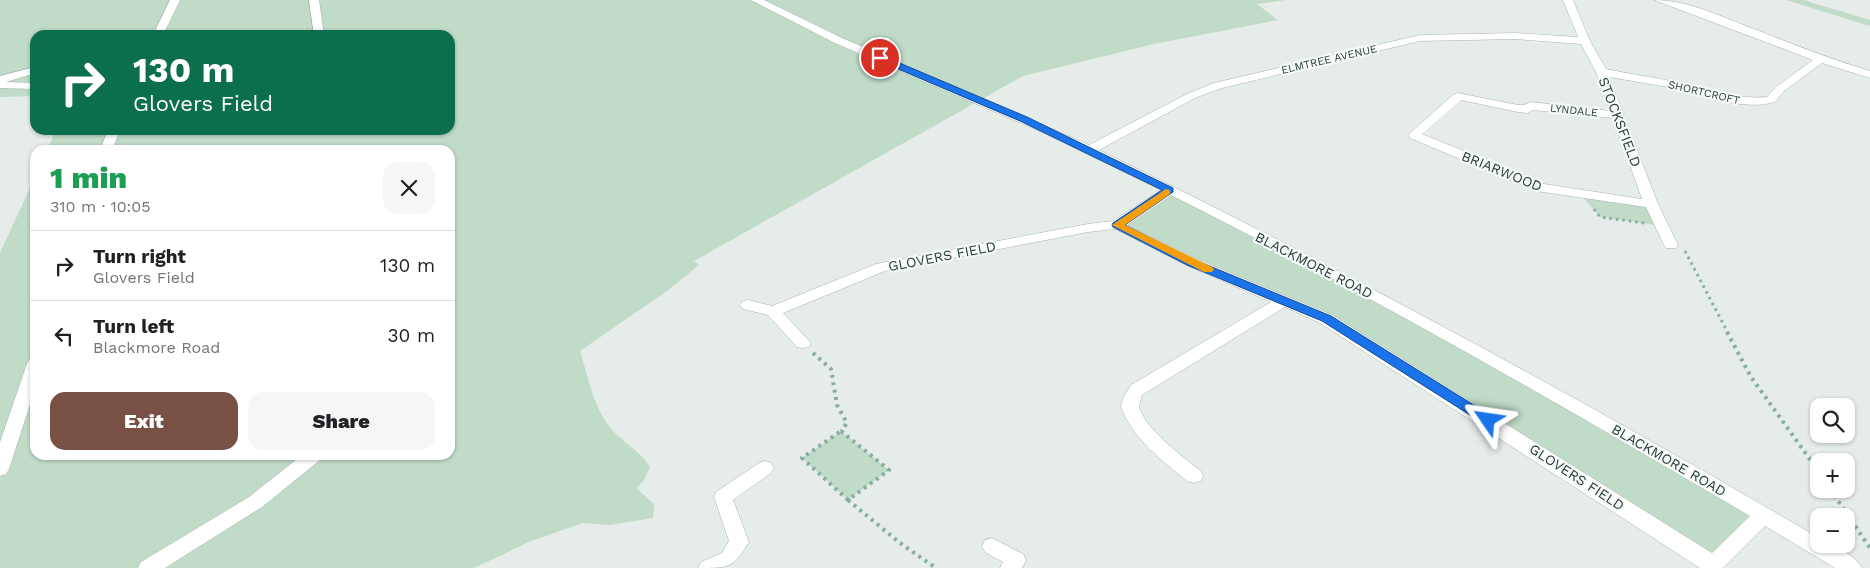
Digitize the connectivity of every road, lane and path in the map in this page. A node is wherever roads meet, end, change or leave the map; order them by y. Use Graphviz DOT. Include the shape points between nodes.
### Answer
graph roads {
  1 [pos="175,0"];
  2 [pos="314,0"];
  3 [pos="756,0"];
  4 [pos="1568,0"];
  5 [pos="1659,0"];
  6 [pos="160,30"];
  7 [pos="318,30"];
  8 [pos="1585,40"];
  9 [pos="1822,59"];
  10 [pos="30,71"];
  11 [pos="1602,72"];
  12 [pos="1870,75"];
  13 [pos="0,80"];
  14 [pos="0,86"];
  15 [pos="30,86"];
  16 [pos="1458,96"];
  17 [pos="1617,115"];
  18 [pos="1089,150"];
  19 [pos="1170,190"];
  20 [pos="1581,195"];
  21 [pos="1651,204"];
  22 [pos="1117,225"];
  23 [pos="1662,226"];
  24 [pos="1671,245"];
  25 [pos="1284,302"];
  26 [pos="748,306"];
  27 [pos="773,311"];
  28 [pos="803,344"];
  29 [pos="30,379"];
  30 [pos="841,431"];
  31 [pos="1810,459"];
  32 [pos="307,460"];
  33 [pos="765,468"];
  34 [pos="0,469"];
  35 [pos="1194,476"];
  36 [pos="1836,498"];
  37 [pos="848,500"];
  38 [pos="1764,515"];
  39 [pos="992,546"];
  40 [pos="1870,548"];
  41 [pos="731,563"];
  42 [pos="1711,566"];
  43 [pos="148,568"];
  44 [pos="708,568"];
  45 [pos="936,568"];
  46 [pos="1010,568"];
  47 [pos="1852,568"];
  1 -- 6 [label="street"];
  2 -- 7 [label="street"];
  3 -- 18 [label="street, BLACKMORE ROAD"];
  4 -- 8 [label="street, STOCKSFIELD"];
  5 -- 9 [label="street"];
  8 -- 11 [label="street, STOCKSFIELD"];
  8 -- 18 [label="street, ELMTREE AVENUE" via="1516,36 1420,38 1218,85"];
  9 -- 11 [label="street, SHORTCROFT" via="1780,89 1771,100 1760,101 1724,98"];
  9 -- 12 [label="street"];
  10 -- 13 [label="street"];
  11 -- 17 [label="street, STOCKSFIELD"];
  14 -- 15 [label="street"];
  16 -- 17 [label="street, LYNDALE" via="1511,109 1531,106"];
  16 -- 20 [label="street, BRIARWOOD" via="1414,135 1541,188"];
  17 -- 21 [label="street, STOCKSFIELD"];
  18 -- 19 [label="street, BLACKMORE ROAD"];
  19 -- 22 [label="street, GLOVERS FIELD"];
  19 -- 38 [label="street, BLACKMORE ROAD" via="1474,348"];
  20 -- 21 [label="street, BRIARWOOD"];
  20 -- 23 [label="path" via="1600,217"];
  21 -- 23 [label="street, STOCKSFIELD"];
  22 -- 25 [label="street, GLOVERS FIELD" via="1191,262"];
  22 -- 27 [label="street, GLOVERS FIELD" via="882,267"];
  23 -- 24 [label="street, STOCKSFIELD"];
  24 -- 31 [label="path" via="1684,250 1751,377"];
  25 -- 35 [label="street" via="1137,389 1131,398 1130,409 1147,434"];
  25 -- 42 [label="street, GLOVERS FIELD" via="1326,318"];
  26 -- 27 [label="street"];
  27 -- 28 [label="street"];
  28 -- 30 [label="path" via="831,369 837,405 847,423"];
  29 -- 34 [label="street"];
  30 -- 37 [label="path" via="802,458"];
  30 -- 37 [label="path" via="889,470"];
  32 -- 43 [label="street" via="201,537"];
  33 -- 41 [label="street" via="723,497 739,542"];
  36 -- 40 [label="path"];
  37 -- 45 [label="path" via="901,546"];
  38 -- 42 [label="street"];
  38 -- 47 [label="street, BLACKMORE ROAD"];
  39 -- 46 [label="street" via="1016,560"];
  41 -- 44 [label="street"];
}
